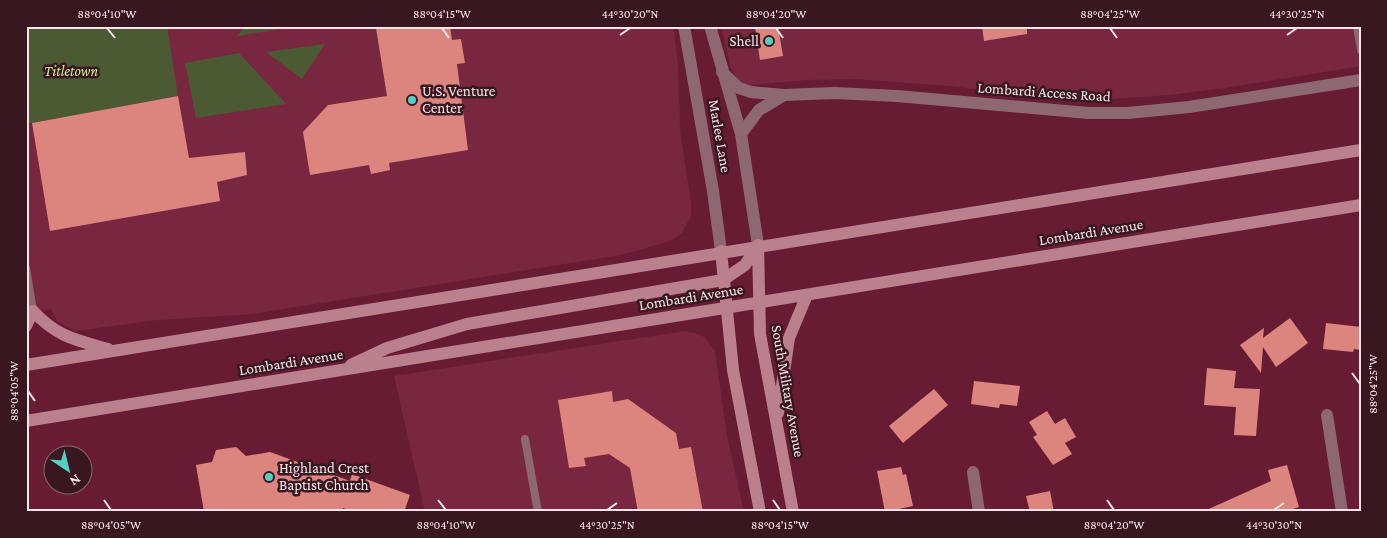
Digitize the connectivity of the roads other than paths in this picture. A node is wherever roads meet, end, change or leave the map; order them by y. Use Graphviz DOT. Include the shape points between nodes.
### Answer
graph roads {
  1 [pos="684,26"];
  2 [pos="710,26"];
  3 [pos="1357,26"];
  4 [pos="1361,50"];
  5 [pos="722,72"];
  6 [pos="1361,80"];
  7 [pos="784,95"];
  8 [pos="741,134"];
  9 [pos="1361,150"];
  10 [pos="1361,205"];
  11 [pos="758,246"];
  12 [pos="721,252"];
  13 [pos="26,268"];
  14 [pos="723,280"];
  15 [pos="807,295"];
  16 [pos="758,302"];
  17 [pos="726,307"];
  18 [pos="34,311"];
  19 [pos="26,326"];
  20 [pos="113,350"];
  21 [pos="26,365"];
  22 [pos="340,370"];
  23 [pos="1327,415"];
  24 [pos="26,421"];
  25 [pos="776,421"];
  26 [pos="525,439"];
  27 [pos="973,472"];
  28 [pos="538,512"];
  29 [pos="760,512"];
  30 [pos="793,512"];
  31 [pos="980,512"];
  32 [pos="1342,512"];
  1 -- 12 [label="street, Marlee Lane"];
  2 -- 5 [label="street, Marlee Lane"];
  3 -- 4 [label="lane"];
  5 -- 7 [label="street, Lombardi Access Road" via="746,91"];
  5 -- 8 [label="street, Marlee Lane"];
  6 -- 7 [label="street, Lombardi Access Road" via="1189,107 1114,114 1033,110 879,95"];
  7 -- 8 [label="street, Lombardi Access Road" via="758,110"];
  8 -- 11 [label="street, Marlee Lane"];
  9 -- 11 [label="main road"];
  10 -- 15 [label="main road, Lombardi Avenue"];
  11 -- 12 [label="main road"];
  11 -- 14 [label="main road" via="745,265"];
  11 -- 16 [label="main road, South Military Avenue"];
  12 -- 14 [label="main road"];
  12 -- 20 [label="main road"];
  13 -- 18 [label="lane"];
  14 -- 17 [label="main road"];
  14 -- 22 [label="main road" via="467,324 387,348"];
  15 -- 16 [label="main road, Lombardi Avenue"];
  15 -- 25 [label="main road" via="789,338"];
  16 -- 17 [label="main road, Lombardi Avenue"];
  16 -- 25 [label="main road, South Military Avenue" via="763,356"];
  17 -- 22 [label="main road, Lombardi Avenue"];
  17 -- 29 [label="main road" via="733,370"];
  18 -- 19 [label="main road"];
  18 -- 20 [label="main road" via="51,329 63,336"];
  20 -- 21 [label="main road"];
  22 -- 24 [label="main road, Lombardi Avenue"];
  23 -- 32 [label="street"];
  25 -- 30 [label="main road, South Military Avenue"];
  26 -- 28 [label="lane"];
  27 -- 31 [label="street"];
}
